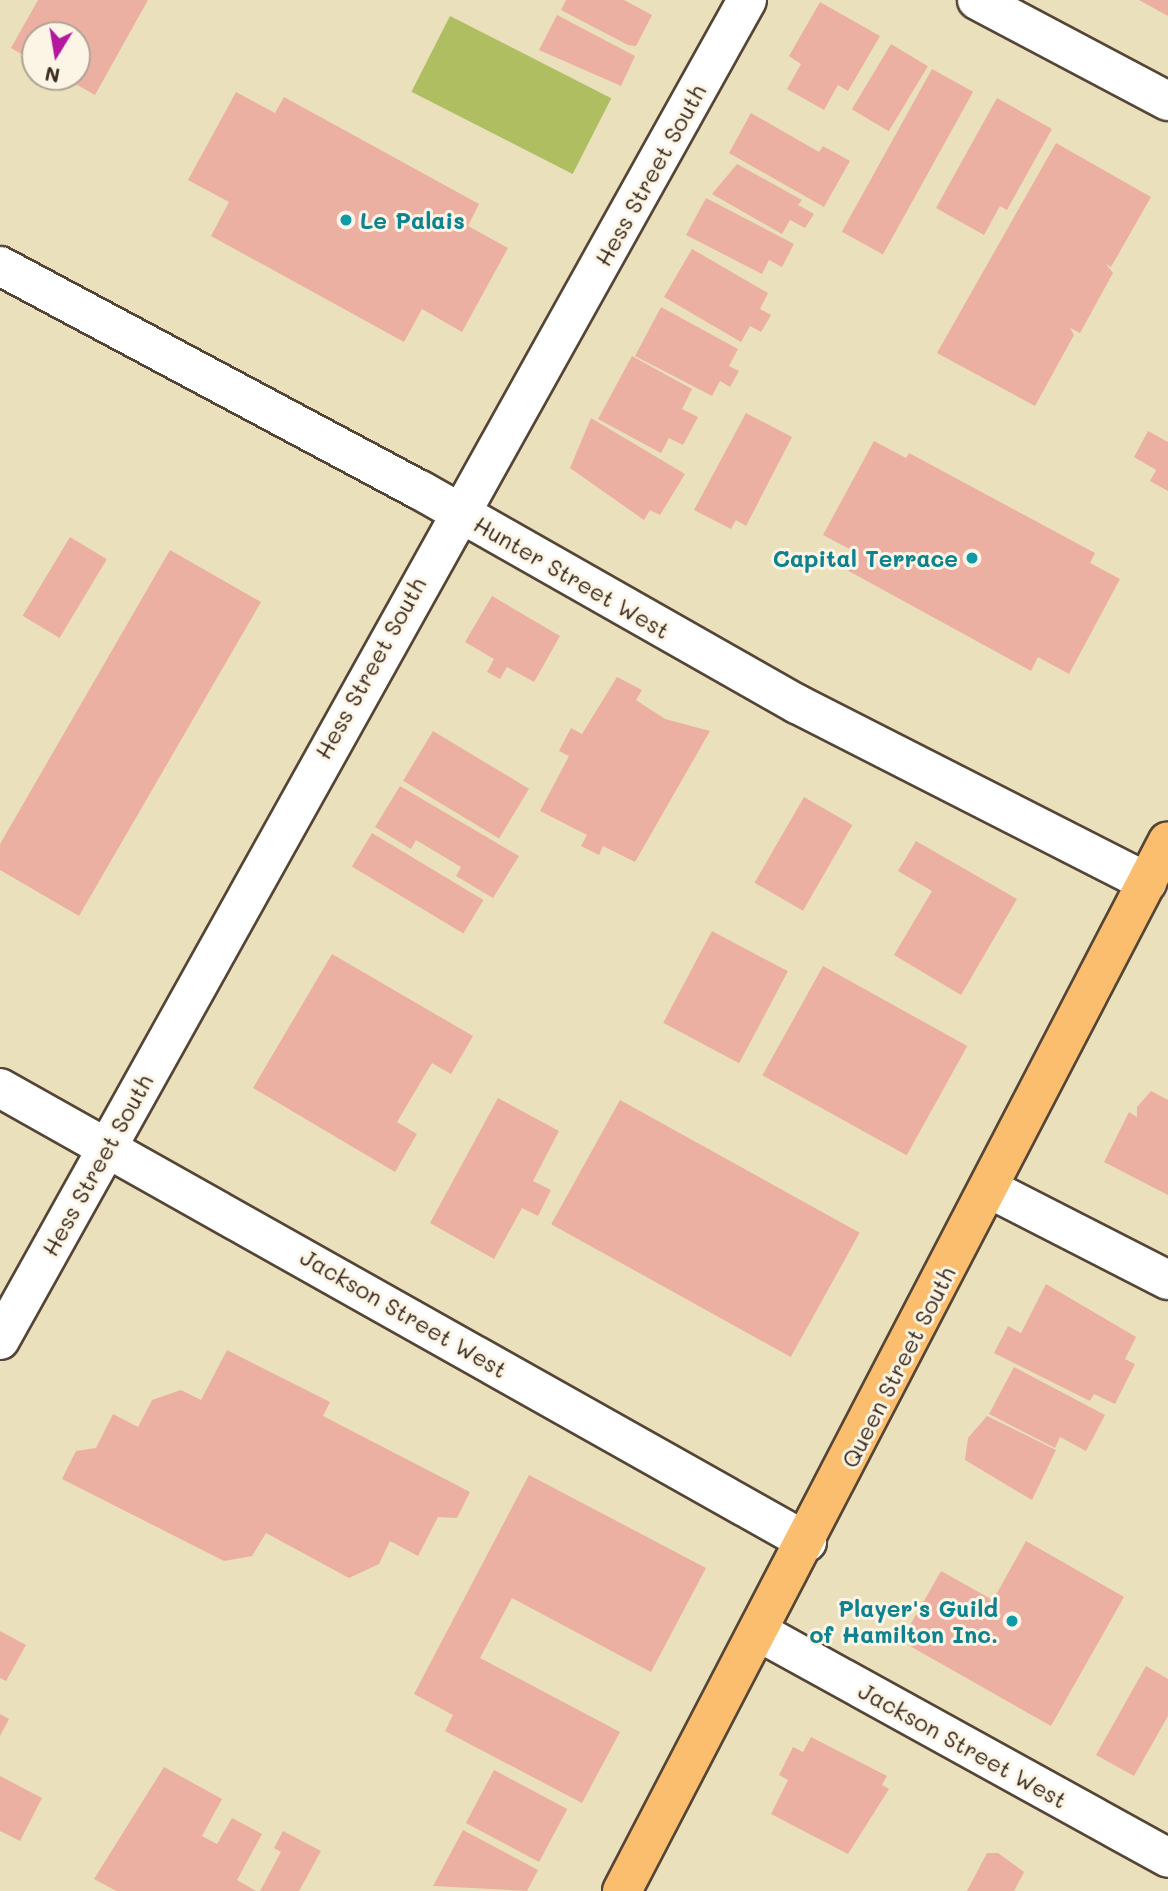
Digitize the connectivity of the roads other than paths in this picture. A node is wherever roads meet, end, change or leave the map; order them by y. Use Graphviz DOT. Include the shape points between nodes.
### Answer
graph roads {
  1 [pos="747,0"];
  2 [pos="977,0"];
  3 [pos="1165,91"];
  4 [pos="0,266"];
  5 [pos="459,512"];
  6 [pos="1168,841"];
  7 [pos="1147,882"];
  8 [pos="0,1088"];
  9 [pos="107,1145"];
  10 [pos="990,1189"];
  11 [pos="1168,1280"];
  12 [pos="0,1340"];
  13 [pos="807,1542"];
  14 [pos="759,1632"];
  15 [pos="1168,1858"];
  16 [pos="622,1891"];
  1 -- 5 [label="street, Hess Street South"];
  2 -- 3 [label="street"];
  4 -- 5 [label="street, Hunter Street West"];
  5 -- 7 [label="street, Hunter Street West" via="797,704"];
  5 -- 9 [label="street, Hess Street South"];
  6 -- 7 [label="main road, Queen Street South"];
  7 -- 10 [label="main road, Queen Street South"];
  8 -- 9 [label="street, Jackson Street West"];
  9 -- 12 [label="street, Hess Street South"];
  9 -- 13 [label="street, Jackson Street West"];
  10 -- 11 [label="street"];
  10 -- 13 [label="main road, Queen Street South"];
  13 -- 14 [label="main road, Queen Street South"];
  14 -- 15 [label="street, Jackson Street West"];
  14 -- 16 [label="main road, Queen Street South"];
}
